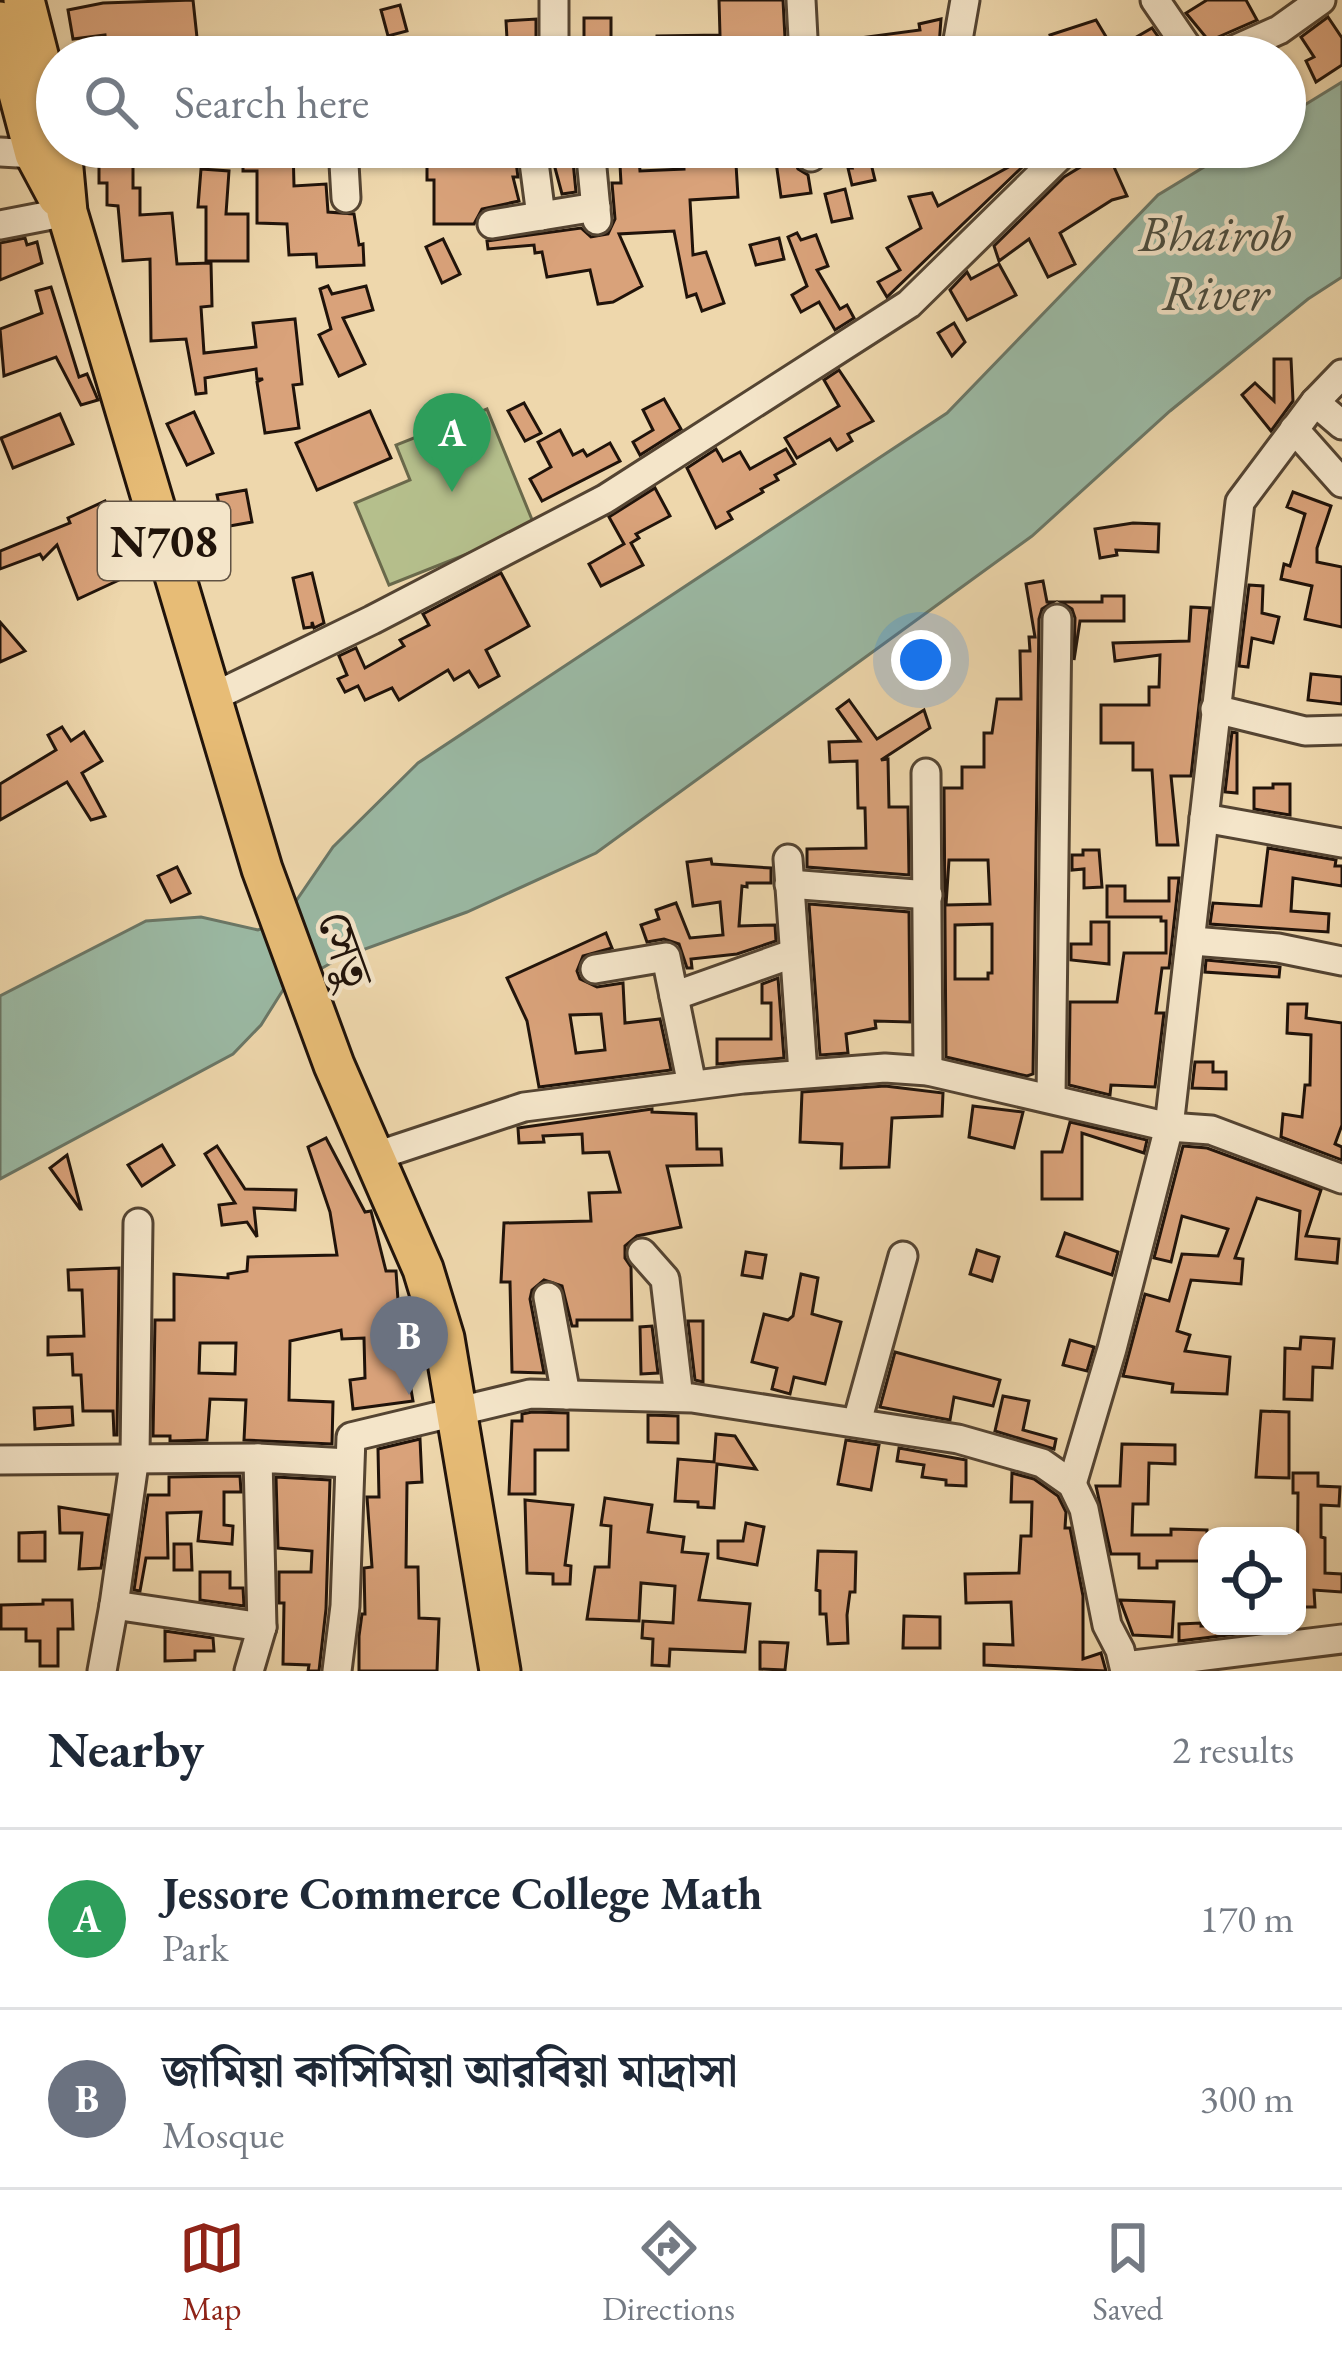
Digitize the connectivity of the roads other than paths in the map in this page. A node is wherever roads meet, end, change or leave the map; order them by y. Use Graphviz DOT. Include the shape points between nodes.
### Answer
graph roads {
  1 [pos="24,0"];
  2 [pos="554,0"];
  3 [pos="801,0"];
  4 [pos="964,0"];
  5 [pos="1155,0"];
  6 [pos="1321,0"];
  7 [pos="0,22"];
  8 [pos="554,36"];
  9 [pos="803,36"];
  10 [pos="958,36"];
  11 [pos="1180,36"];
  12 [pos="1265,36"];
  13 [pos="36,125"];
  14 [pos="36,139"];
  15 [pos="48,168"];
  16 [pos="344,168"];
  17 [pos="535,168"];
  18 [pos="592,168"];
  19 [pos="1048,168"];
  20 [pos="346,198"];
  21 [pos="67,212"];
  22 [pos="541,216"];
  23 [pos="492,224"];
  24 [pos="0,225"];
  25 [pos="1342,374"];
  26 [pos="1316,402"];
  27 [pos="1342,425"];
  28 [pos="1294,429"];
  29 [pos="1342,482"];
  30 [pos="1057,619"];
  31 [pos="211,698"];
  32 [pos="1215,709"];
  33 [pos="1342,730"];
  34 [pos="926,773"];
  35 [pos="1204,818"];
  36 [pos="1342,843"];
  37 [pos="928,895"];
  38 [pos="1193,941"];
  39 [pos="792,954"];
  40 [pos="1342,961"];
  41 [pos="595,969"];
  42 [pos="674,996"];
  43 [pos="928,1071"];
  44 [pos="803,1073"];
  45 [pos="692,1085"];
  46 [pos="1051,1097"];
  47 [pos="1169,1127"];
  48 [pos="373,1157"];
  49 [pos="1342,1179"];
  50 [pos="138,1223"];
  51 [pos="642,1253"];
  52 [pos="903,1256"];
  53 [pos="548,1297"];
  54 [pos="678,1390"];
  55 [pos="566,1395"];
  56 [pos="454,1414"];
  57 [pos="857,1422"];
  58 [pos="135,1456"];
  59 [pos="258,1458"];
  60 [pos="0,1460"];
  61 [pos="348,1462"];
  62 [pos="1072,1484"];
  63 [pos="114,1604"];
  64 [pos="262,1627"];
  65 [pos="1342,1639"];
  66 [pos="1125,1668"];
  67 [pos="102,1671"];
  68 [pos="249,1671"];
  69 [pos="338,1671"];
  70 [pos="500,1671"];
  1 -- 13 [label="highway, N708"];
  2 -- 8 [label="street"];
  3 -- 9 [label="street"];
  4 -- 10 [label="street"];
  5 -- 11 [label="street"];
  6 -- 12 [label="street"];
  7 -- 14 [label="highway, N708"];
  15 -- 21 [label="highway, N708"];
  16 -- 20 [label="street"];
  17 -- 22 [label="street"];
  18 -- 22 [label="street" via="597,215"];
  19 -- 31 [label="street" via="917,298 605,499"];
  21 -- 24 [label="street"];
  21 -- 31 [label="highway, N708"];
  22 -- 23 [label="street"];
  25 -- 26 [label="street"];
  26 -- 27 [label="street"];
  26 -- 28 [label="street"];
  28 -- 29 [label="street"];
  28 -- 32 [label="street" via="1240,502"];
  30 -- 46 [label="street"];
  31 -- 48 [label="highway, সেতু / N708" via="262,869"];
  32 -- 33 [label="street" via="1305,731"];
  32 -- 35 [label="street"];
  34 -- 37 [label="street"];
  35 -- 36 [label="street"];
  35 -- 38 [label="street"];
  37 -- 39 [label="street" via="788,871"];
  37 -- 43 [label="street"];
  38 -- 40 [label="street"];
  38 -- 47 [label="street"];
  39 -- 42 [label="street"];
  39 -- 44 [label="street"];
  41 -- 42 [label="street" via="666,957"];
  42 -- 45 [label="street"];
  43 -- 44 [label="street"];
  43 -- 46 [label="street"];
  44 -- 45 [label="street"];
  45 -- 48 [label="street" via="524,1106"];
  46 -- 47 [label="street"];
  47 -- 49 [label="street" via="1211,1130"];
  47 -- 62 [label="street"];
  48 -- 56 [label="highway, N708" via="423,1269 444,1338"];
  50 -- 58 [label="street"];
  51 -- 54 [label="street" via="665,1279"];
  52 -- 57 [label="street"];
  53 -- 55 [label="street"];
  55 -- 56 [label="street" via="530,1394"];
  55 -- 57 [label="street" via="692,1398"];
  56 -- 61 [label="street" via="351,1437"];
  56 -- 70 [label="highway, N708"];
  57 -- 62 [label="street" via="1042,1462"];
  58 -- 59 [label="street"];
  58 -- 60 [label="street"];
  58 -- 63 [label="street"];
  59 -- 61 [label="street"];
  59 -- 64 [label="street"];
  61 -- 69 [label="street"];
  62 -- 66 [label="street"];
  63 -- 64 [label="street"];
  63 -- 67 [label="street"];
  64 -- 68 [label="street"];
  65 -- 66 [label="street"];
}
